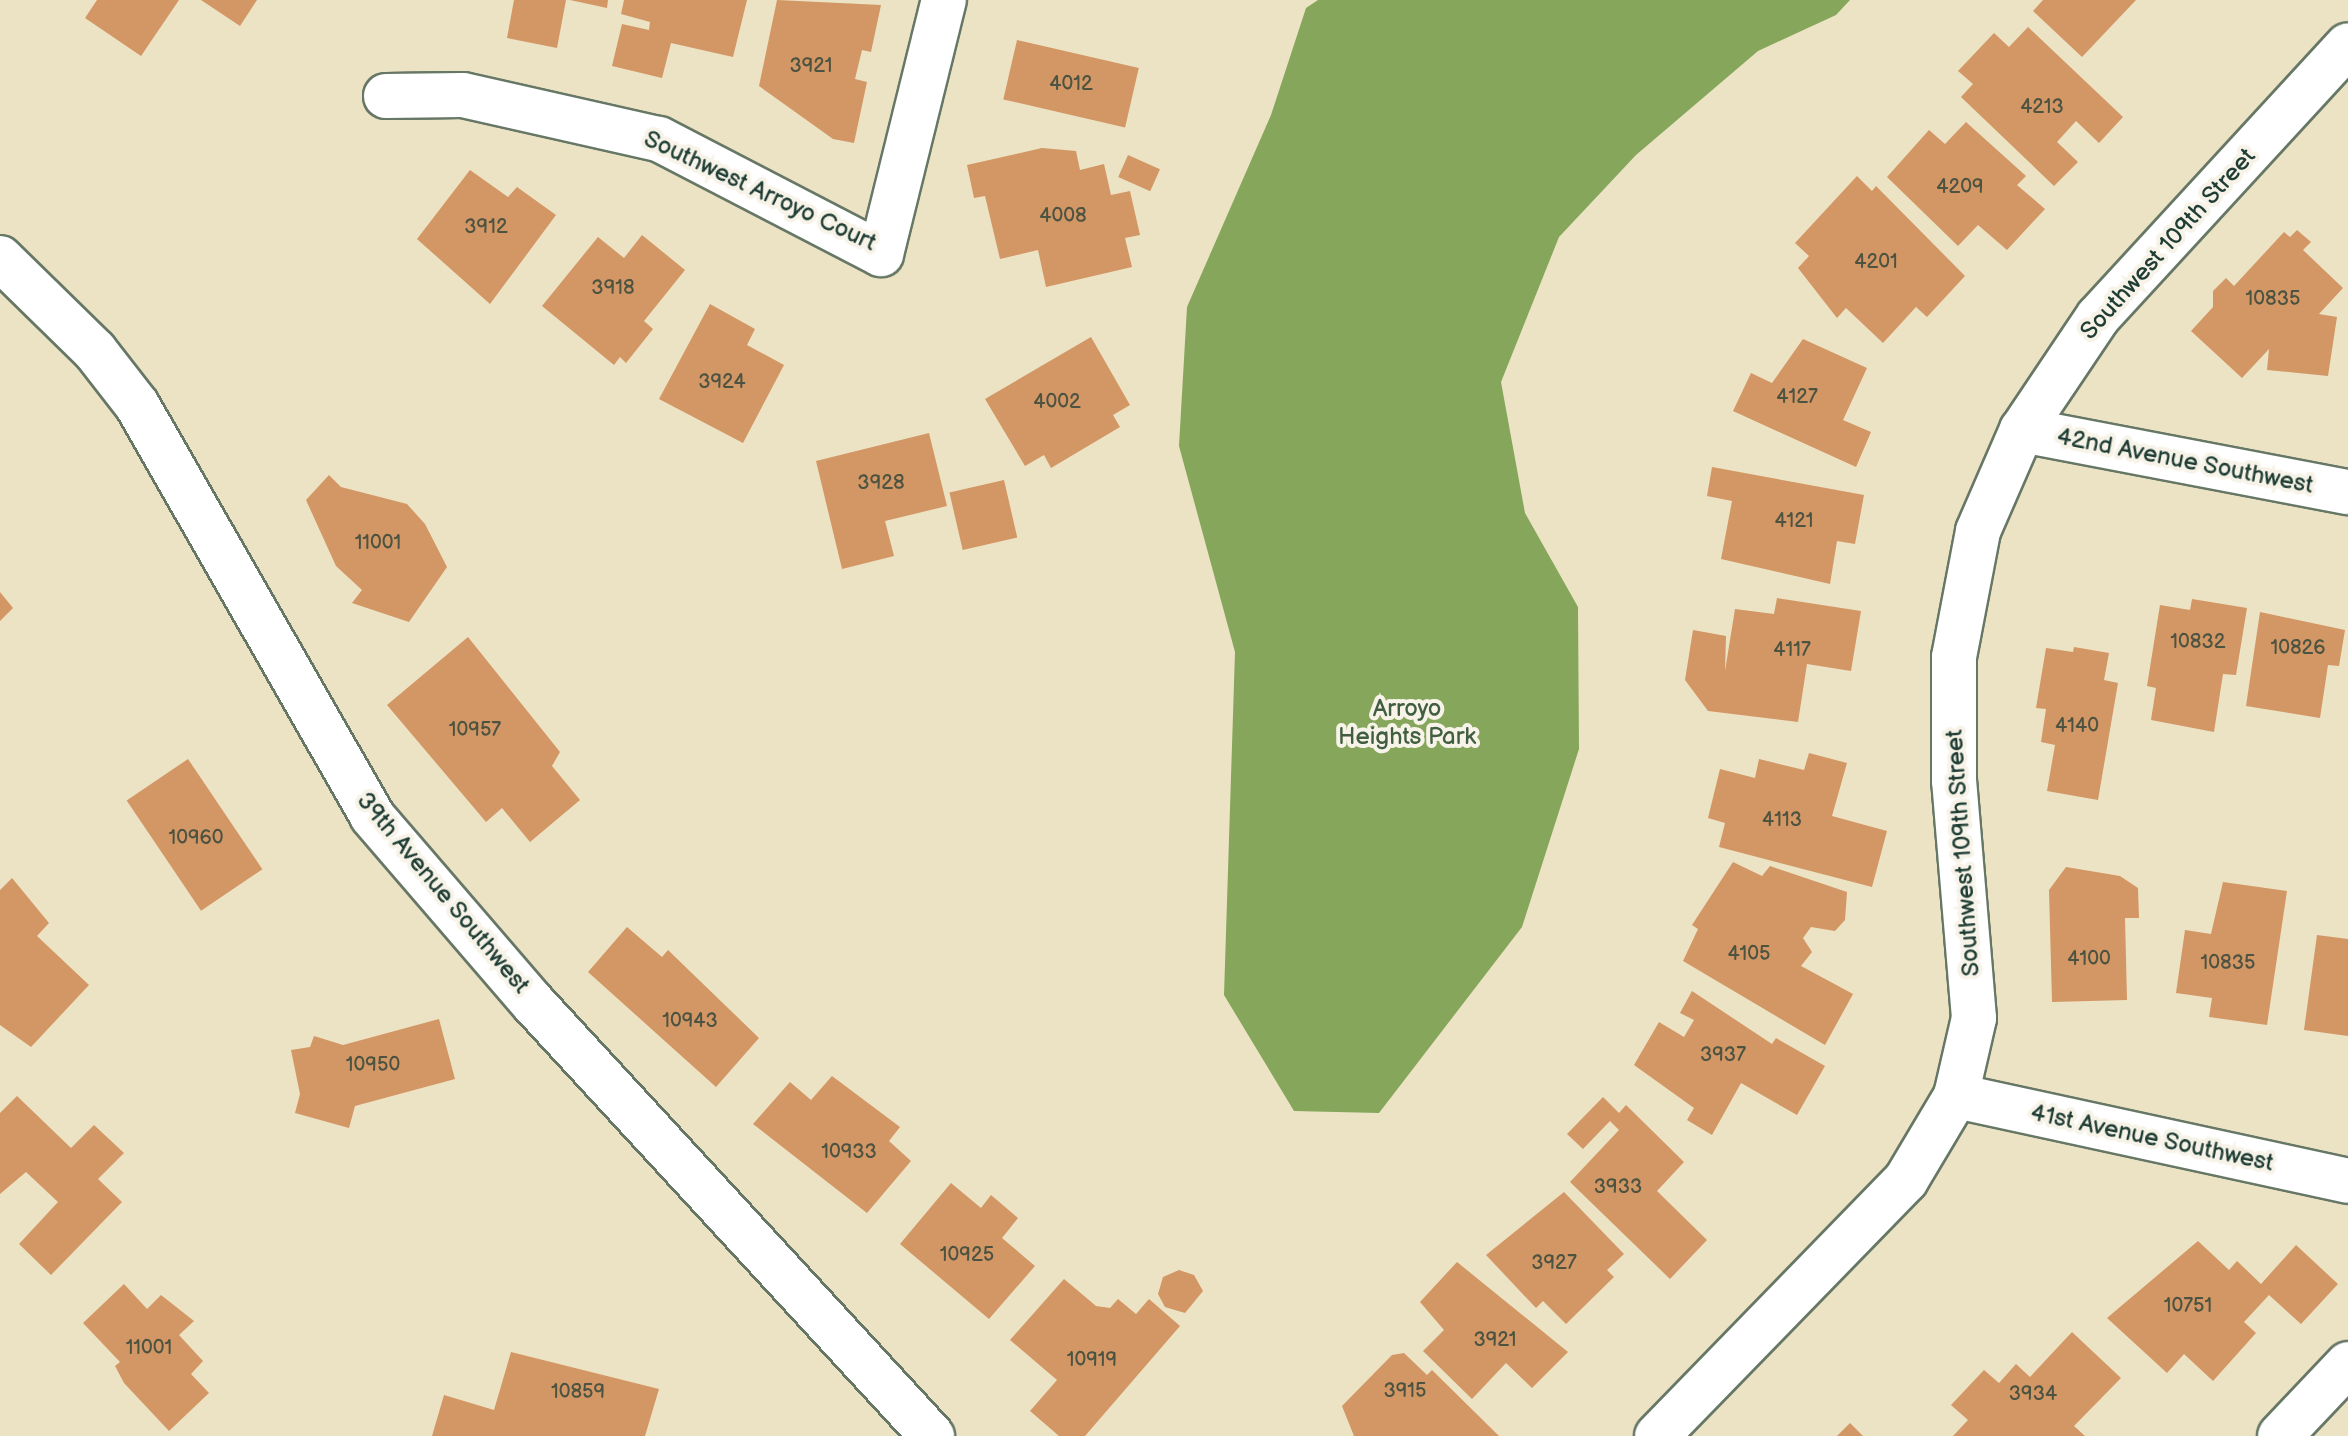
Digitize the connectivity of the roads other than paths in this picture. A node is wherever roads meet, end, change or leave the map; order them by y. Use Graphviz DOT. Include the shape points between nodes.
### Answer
graph roads {
  1 [pos="944,0"];
  2 [pos="2348,45"];
  3 [pos="386,96"];
  4 [pos="0,258"];
  5 [pos="2022,430"];
  6 [pos="2348,492"];
  7 [pos="1956,1096"];
  8 [pos="2348,1181"];
  9 [pos="2348,1364"];
  10 [pos="932,1436"];
  11 [pos="1657,1436"];
  12 [pos="2280,1436"];
  1 -- 3 [label="street, Southwest Arroyo Court" via="881,254 659,139 463,95"];
  2 -- 5 [label="street, Southwest 109th Street" via="2098,317"];
  4 -- 10 [label="street, 39th Avenue Southwest" via="95,351 137,405 372,816"];
  5 -- 6 [label="street, 42nd Avenue Southwest"];
  5 -- 7 [label="street, Southwest 109th Street" via="1978,531 1954,657 1954,781 1974,1018"];
  7 -- 8 [label="street, 41st Avenue Southwest"];
  7 -- 11 [label="street, Southwest 109th Street" via="1906,1180"];
  9 -- 12 [label="street"];
}
